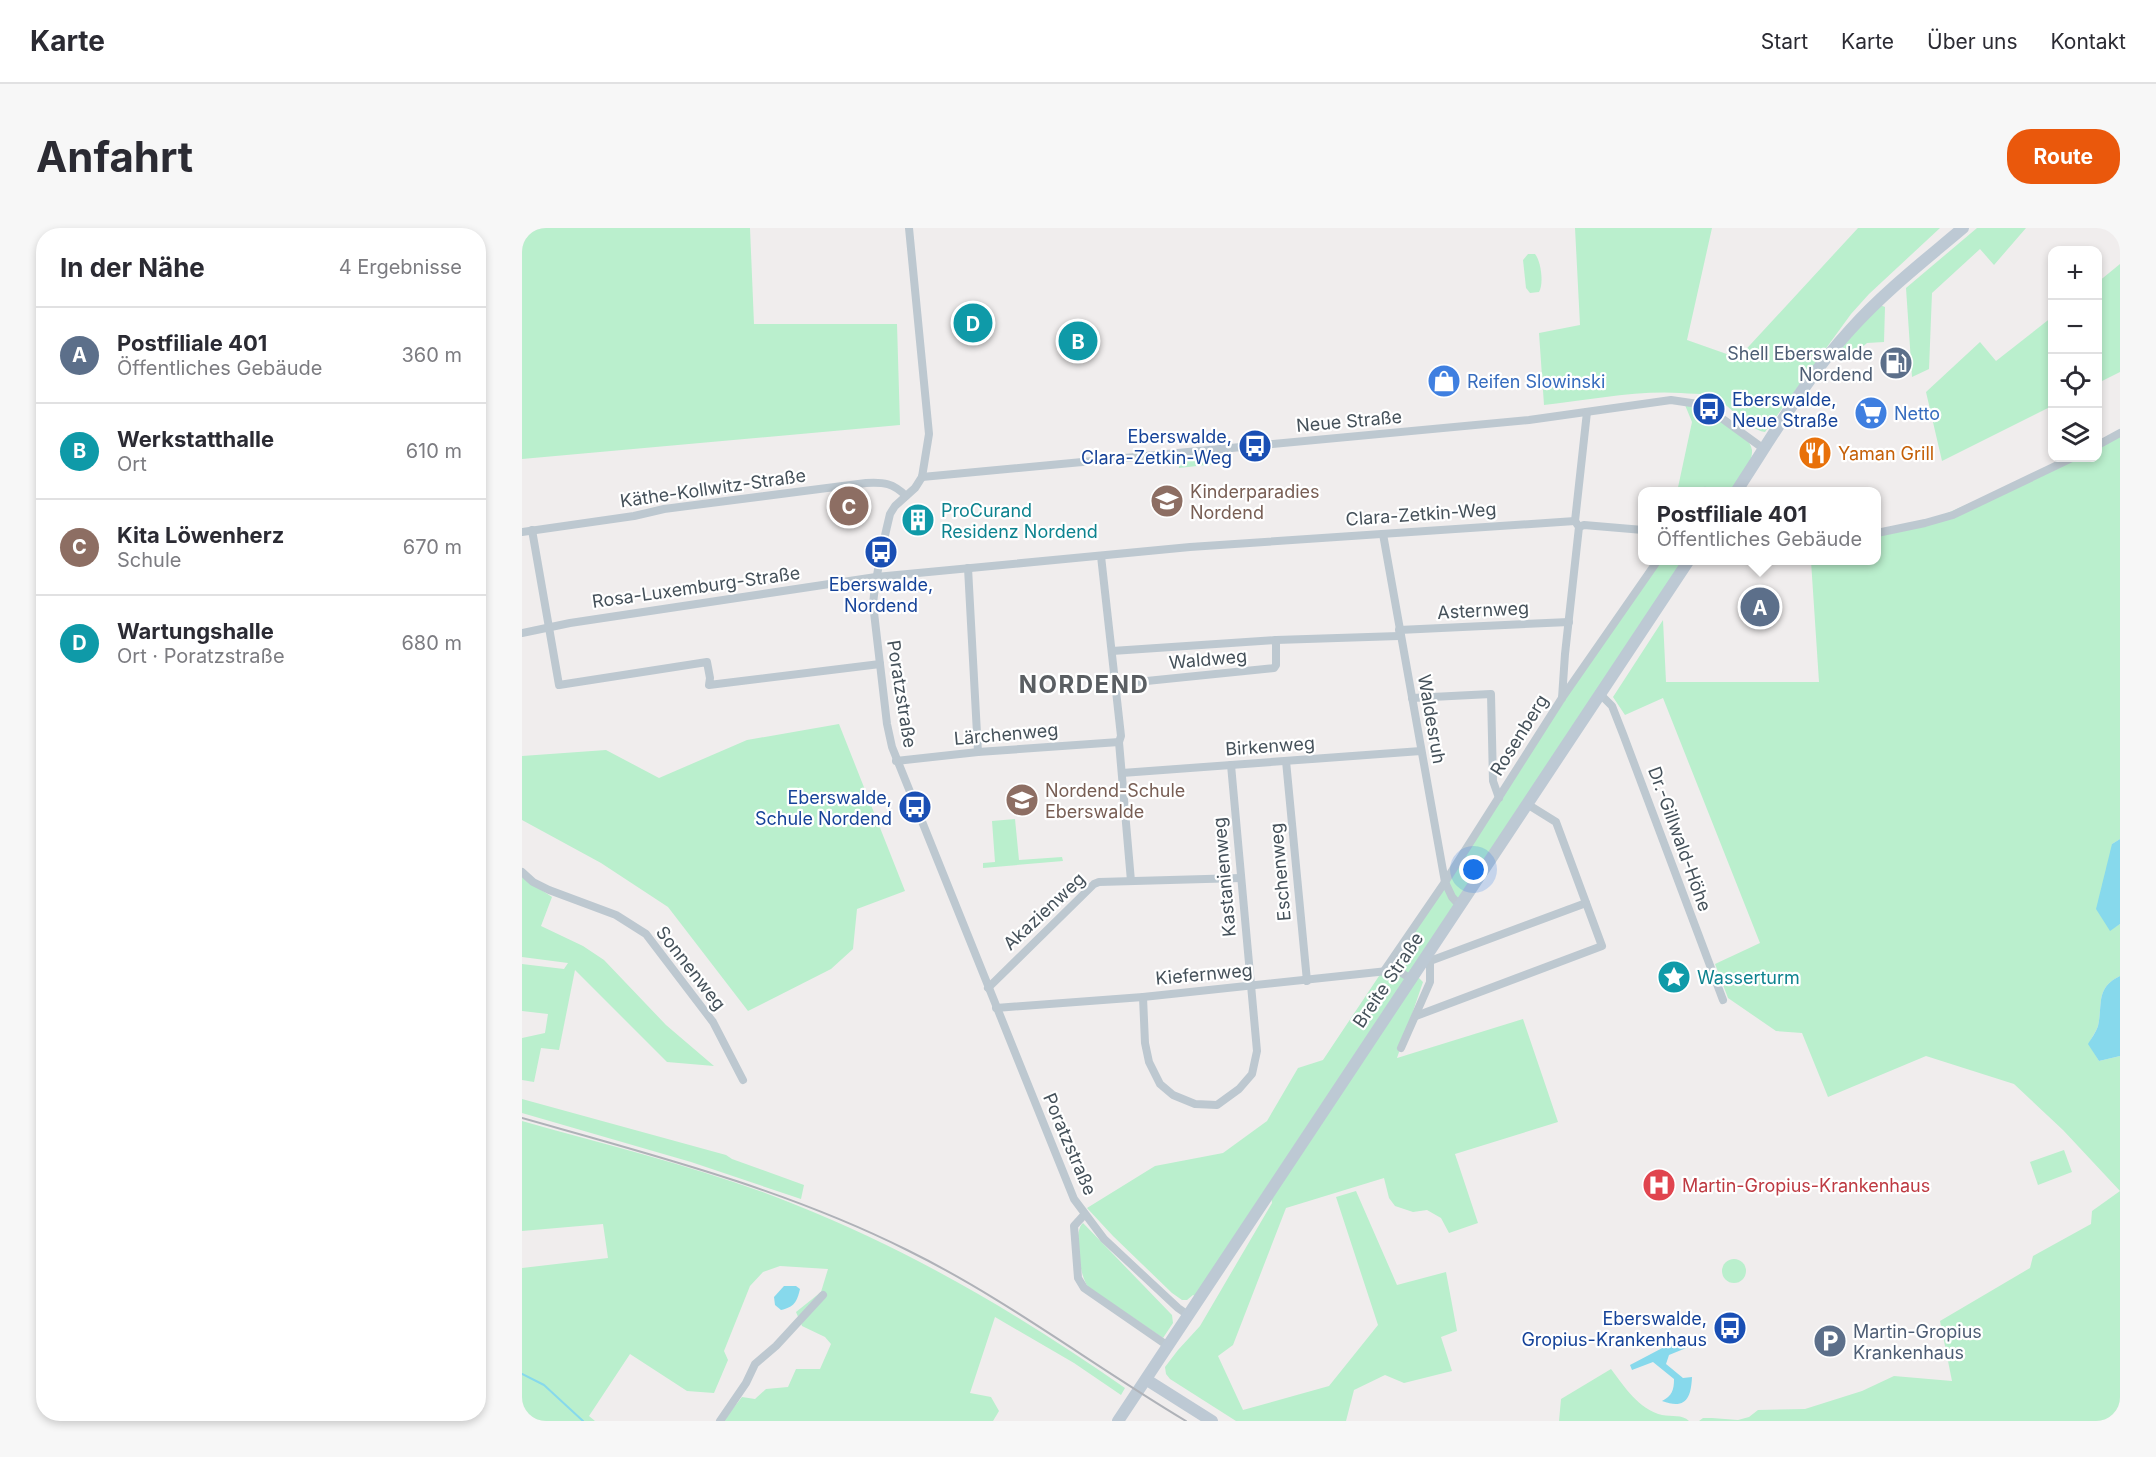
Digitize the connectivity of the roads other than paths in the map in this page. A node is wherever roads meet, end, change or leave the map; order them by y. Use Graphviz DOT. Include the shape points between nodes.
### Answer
graph roads {
  1 [pos="909,228"];
  2 [pos="1963,228"];
  3 [pos="1587,412"];
  4 [pos="2120,433"];
  5 [pos="2102,442"];
  6 [pos="1764,449"];
  7 [pos="2064,462"];
  8 [pos="922,477"];
  9 [pos="1739,487"];
  10 [pos="906,496"];
  11 [pos="1577,524"];
  12 [pos="532,530"];
  13 [pos="1638,530"];
  14 [pos="522,532"];
  15 [pos="1881,532"];
  16 [pos="1383,534"];
  17 [pos="1101,556"];
  18 [pos="1655,565"];
  19 [pos="1686,565"];
  20 [pos="968,568"];
  21 [pos="876,577"];
  22 [pos="1569,622"];
  23 [pos="548,627"];
  24 [pos="522,633"];
  25 [pos="1399,633"];
  26 [pos="1276,640"];
  27 [pos="1112,651"];
  28 [pos="880,664"];
  29 [pos="1117,684"];
  30 [pos="1600,694"];
  31 [pos="1412,698"];
  32 [pos="1562,698"];
  33 [pos="1119,742"];
  34 [pos="1421,751"];
  35 [pos="978,752"];
  36 [pos="896,761"];
  37 [pos="1286,761"];
  38 [pos="1231,765"];
  39 [pos="1122,772"];
  40 [pos="1499,798"];
  41 [pos="1527,804"];
  42 [pos="522,872"];
  43 [pos="1240,878"];
  44 [pos="1131,881"];
  45 [pos="1445,882"];
  46 [pos="1586,903"];
  47 [pos="1460,906"];
  48 [pos="1428,959"];
  49 [pos="1384,972"];
  50 [pos="1411,980"];
  51 [pos="1307,981"];
  52 [pos="1251,986"];
  53 [pos="988,988"];
  54 [pos="1143,997"];
  55 [pos="1723,1000"];
  56 [pos="996,1008"];
  57 [pos="1416,1016"];
  58 [pos="1401,1048"];
  59 [pos="743,1080"];
  60 [pos="1084,1215"];
  61 [pos="823,1295"];
  62 [pos="1188,1315"];
  63 [pos="1168,1346"];
  64 [pos="1147,1380"];
  65 [pos="720,1421"];
  66 [pos="1118,1421"];
  67 [pos="1212,1421"];
  1 -- 8 [label="street" via="929,425"];
  2 -- 6 [label="main road" via="1884,295 1851,329 1810,380"];
  3 -- 6 [label="street, Neue Straße" via="1671,400 1690,402 1709,409"];
  3 -- 8 [label="street, Neue Straße"];
  3 -- 11 [label="street, Rosenberg"];
  4 -- 5 [label="street"];
  6 -- 9 [label="main road"];
  7 -- 15 [label="street" via="1953,514"];
  8 -- 10 [label="street, Poratzstraße"];
  10 -- 12 [label="street, Käthe-Kollwitz-Straße" via="889,483 866,483"];
  10 -- 21 [label="street, Poratzstraße" via="890,514"];
  11 -- 13 [label="street, Clara-Zetkin-Weg"];
  11 -- 16 [label="street, Clara-Zetkin-Weg"];
  11 -- 22 [label="street, Rosenberg"];
  12 -- 14 [label="street, Käthe-Kollwitz-Straße"];
  12 -- 23 [label="street"];
  16 -- 17 [label="street, Clara-Zetkin-Weg"];
  16 -- 25 [label="street, Waldesruh"];
  17 -- 20 [label="street, Clara-Zetkin-Weg"];
  17 -- 27 [label="street"];
  18 -- 32 [label="street"];
  19 -- 30 [label="main road, Breite Straße"];
  20 -- 21 [label="street, Clara-Zetkin-Weg"];
  20 -- 35 [label="street"];
  21 -- 23 [label="street, Rosa-Luxemburg-Straße"];
  21 -- 28 [label="street, Poratzstraße" via="873,604"];
  22 -- 25 [label="street, Asternweg"];
  22 -- 32 [label="street, Rosenberg"];
  23 -- 24 [label="street, Rosa-Luxemburg-Straße"];
  23 -- 28 [label="street" via="559,685 707,662 709,685"];
  25 -- 26 [label="street, Waldweg"];
  25 -- 31 [label="street, Waldesruh"];
  26 -- 27 [label="street, Waldweg"];
  26 -- 29 [label="street, Waldweg" via="1274,668"];
  27 -- 29 [label="street"];
  28 -- 36 [label="street, Poratzstraße" via="888,734"];
  29 -- 33 [label="street"];
  30 -- 41 [label="main road, Breite Straße"];
  30 -- 55 [label="street, Dr.-Gillwald-Höhe" via="1612,706"];
  31 -- 34 [label="street, Waldesruh"];
  31 -- 40 [label="street" via="1491,694 1493,781"];
  32 -- 40 [label="street, Rosenberg"];
  33 -- 35 [label="street, Lärchenweg"];
  33 -- 39 [label="street"];
  34 -- 37 [label="street, Birkenweg"];
  34 -- 45 [label="street, Waldesruh"];
  35 -- 36 [label="street, Lärchenweg"];
  36 -- 53 [label="street, Poratzstraße"];
  37 -- 38 [label="street, Birkenweg"];
  37 -- 51 [label="street, Eschenweg"];
  38 -- 39 [label="street, Birkenweg"];
  38 -- 43 [label="street, Kastanienweg"];
  39 -- 44 [label="street"];
  40 -- 45 [label="street, Rosenberg"];
  41 -- 46 [label="street" via="1556,822"];
  41 -- 47 [label="main road, Breite Straße"];
  42 -- 59 [label="street, Sonnenweg" via="533,882 616,915 645,934 713,1022"];
  43 -- 44 [label="street, Akazienweg"];
  43 -- 52 [label="street, Kastanienweg"];
  44 -- 53 [label="street, Akazienweg" via="1094,884"];
  45 -- 47 [label="street, Waldesruh"];
  45 -- 49 [label="street, Rosenberg"];
  46 -- 48 [label="street"];
  46 -- 57 [label="street" via="1602,946"];
  47 -- 48 [label="main road, Breite Straße"];
  48 -- 50 [label="main road, Breite Straße"];
  48 -- 57 [label="street" via="1430,982"];
  49 -- 50 [label="street, Kiefernweg" via="1397,970"];
  49 -- 51 [label="street, Kiefernweg"];
  50 -- 62 [label="main road, Breite Straße"];
  51 -- 52 [label="street, Kiefernweg"];
  52 -- 54 [label="street, Kiefernweg"];
  52 -- 54 [label="street" via="1255,1064 1239,1089 1217,1105 1195,1104 1173,1095 1160,1084 1145,1043"];
  53 -- 56 [label="street, Poratzstraße"];
  54 -- 56 [label="street, Kiefernweg"];
  56 -- 60 [label="street, Poratzstraße"];
  57 -- 58 [label="street"];
  60 -- 62 [label="street, Poratzstraße" via="1114,1249"];
  60 -- 63 [label="street, Poratzstraße" via="1074,1226 1078,1278 1084,1288"];
  61 -- 65 [label="street" via="755,1364"];
  62 -- 63 [label="main road, Breite Straße"];
  63 -- 64 [label="main road, Breite Straße"];
  64 -- 66 [label="main road, Breite Straße"];
  64 -- 67 [label="main road"];
}
